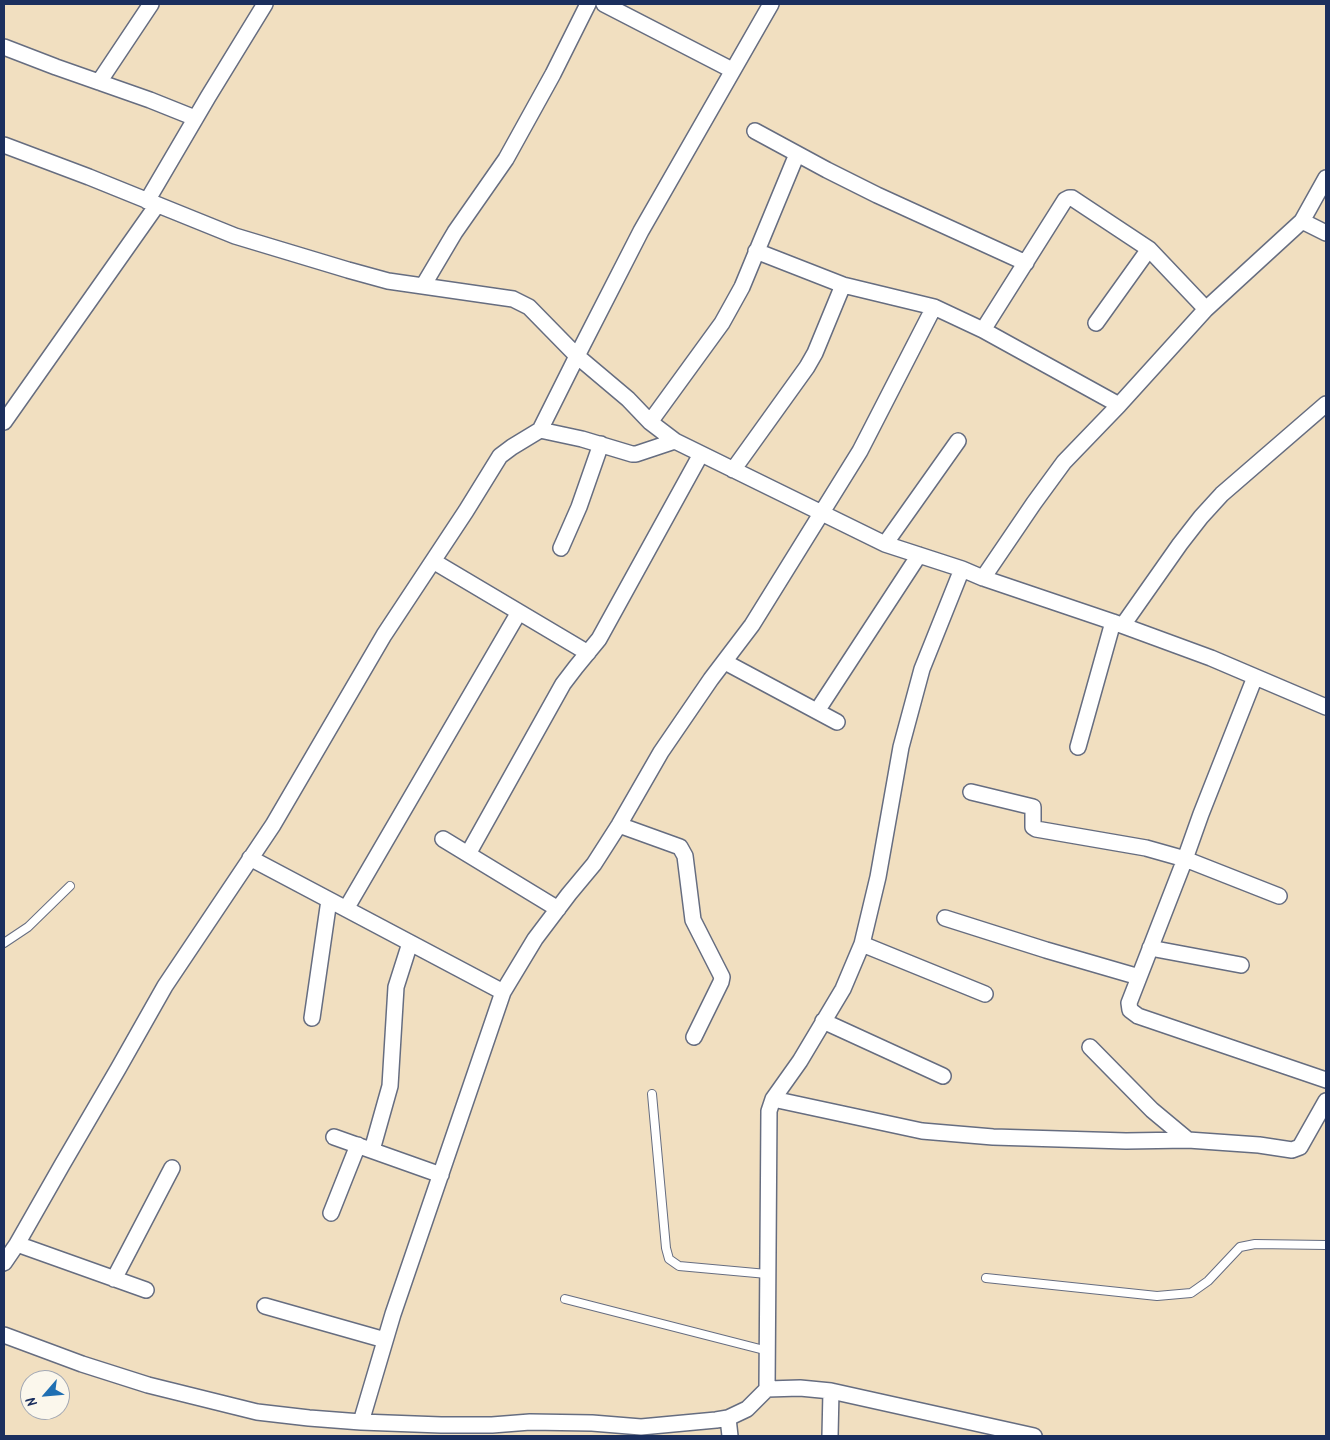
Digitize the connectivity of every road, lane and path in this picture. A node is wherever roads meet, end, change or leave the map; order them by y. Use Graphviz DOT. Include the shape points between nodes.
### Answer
graph roads {
  1 [pos="151,4"];
  2 [pos="266,4"];
  3 [pos="588,4"];
  4 [pos="604,4"];
  5 [pos="771,4"];
  6 [pos="4,47"];
  7 [pos="732,70"];
  8 [pos="99,82"];
  9 [pos="195,118"];
  10 [pos="755,131"];
  11 [pos="4,145"];
  12 [pos="797,154"];
  13 [pos="1326,178"];
  14 [pos="152,203"];
  15 [pos="1302,221"];
  16 [pos="1326,233"];
  17 [pos="1149,249"];
  18 [pos="756,251"];
  19 [pos="1026,263"];
  20 [pos="843,285"];
  21 [pos="423,286"];
  22 [pos="934,307"];
  23 [pos="1206,309"];
  24 [pos="1096,323"];
  25 [pos="983,330"];
  26 [pos="577,356"];
  27 [pos="1326,404"];
  28 [pos="1119,405"];
  29 [pos="4,422"];
  30 [pos="650,422"];
  31 [pos="540,430"];
  32 [pos="958,441"];
  33 [pos="675,442"];
  34 [pos="601,444"];
  35 [pos="701,454"];
  36 [pos="733,470"];
  37 [pos="821,513"];
  38 [pos="885,544"];
  39 [pos="561,548"];
  40 [pos="919,554"];
  41 [pos="433,562"];
  42 [pos="962,569"];
  43 [pos="983,578"];
  44 [pos="519,612"];
  45 [pos="1118,623"];
  46 [pos="588,653"];
  47 [pos="724,662"];
  48 [pos="1255,677"];
  49 [pos="1326,707"];
  50 [pos="817,711"];
  51 [pos="837,722"];
  52 [pos="1078,747"];
  53 [pos="972,792"];
  54 [pos="619,825"];
  55 [pos="443,839"];
  56 [pos="468,854"];
  57 [pos="250,858"];
  58 [pos="1185,859"];
  59 [pos="70,886"];
  60 [pos="1279,896"];
  61 [pos="329,900"];
  62 [pos="346,909"];
  63 [pos="558,909"];
  64 [pos="944,918"];
  65 [pos="410,942"];
  66 [pos="4,943"];
  67 [pos="862,944"];
  68 [pos="1150,948"];
  69 [pos="1241,966"];
  70 [pos="1139,977"];
  71 [pos="503,992"];
  72 [pos="985,994"];
  73 [pos="312,1018"];
  74 [pos="823,1021"];
  75 [pos="694,1037"];
  76 [pos="1090,1046"];
  77 [pos="943,1076"];
  78 [pos="1326,1080"];
  79 [pos="652,1094"];
  80 [pos="773,1099"];
  81 [pos="1326,1102"];
  82 [pos="334,1137"];
  83 [pos="1188,1140"];
  84 [pos="365,1147"];
  85 [pos="172,1168"];
  86 [pos="441,1175"];
  87 [pos="331,1213"];
  88 [pos="17,1244"];
  89 [pos="1326,1245"];
  90 [pos="4,1263"];
  91 [pos="767,1274"];
  92 [pos="986,1278"];
  93 [pos="114,1279"];
  94 [pos="146,1290"];
  95 [pos="565,1299"];
  96 [pos="265,1306"];
  97 [pos="4,1335"];
  98 [pos="385,1340"];
  99 [pos="768,1351"];
  100 [pos="767,1389"];
  101 [pos="832,1391"];
  102 [pos="728,1418"];
  103 [pos="360,1422"];
  104 [pos="641,1432"];
  105 [pos="730,1436"];
  106 [pos="830,1436"];
  107 [pos="1034,1436"];
  1 -- 8 [label="street"];
  2 -- 9 [label="street"];
  3 -- 21 [label="street" via="506,159 455,232"];
  4 -- 7 [label="street"];
  5 -- 7 [label="street"];
  6 -- 8 [label="street"];
  7 -- 26 [label="street" via="641,231"];
  8 -- 9 [label="street"];
  9 -- 14 [label="street"];
  10 -- 12 [label="street"];
  11 -- 14 [label="street"];
  12 -- 18 [label="street"];
  12 -- 19 [label="street" via="877,195"];
  13 -- 15 [label="street"];
  14 -- 21 [label="street" via="235,236 388,281"];
  14 -- 29 [label="street"];
  15 -- 16 [label="street"];
  15 -- 23 [label="street"];
  17 -- 19 [label="street" via="1068,198"];
  17 -- 23 [label="street"];
  17 -- 24 [label="street"];
  18 -- 20 [label="street"];
  18 -- 30 [label="street" via="742,287 722,323"];
  19 -- 25 [label="street"];
  20 -- 22 [label="street"];
  20 -- 36 [label="street" via="807,366"];
  21 -- 26 [label="street" via="513,299 529,307"];
  22 -- 25 [label="street"];
  22 -- 37 [label="street" via="860,451"];
  23 -- 28 [label="street"];
  25 -- 28 [label="street"];
  26 -- 30 [label="street"];
  26 -- 31 [label="street"];
  27 -- 45 [label="street" via="1201,516"];
  28 -- 43 [label="street" via="1064,462"];
  30 -- 33 [label="street"];
  31 -- 34 [label="street"];
  31 -- 41 [label="street" via="500,456"];
  32 -- 38 [label="street"];
  33 -- 34 [label="street" via="636,454"];
  33 -- 35 [label="street"];
  34 -- 39 [label="street"];
  35 -- 36 [label="street"];
  35 -- 46 [label="street" via="599,639"];
  36 -- 37 [label="street"];
  37 -- 38 [label="street"];
  37 -- 47 [label="street" via="752,625"];
  38 -- 40 [label="street"];
  40 -- 42 [label="street"];
  40 -- 50 [label="street"];
  41 -- 44 [label="street"];
  41 -- 57 [label="street" via="384,635 273,825"];
  42 -- 43 [label="street"];
  42 -- 67 [label="street" via="922,669 901,747 878,877"];
  43 -- 45 [label="street"];
  44 -- 46 [label="street"];
  44 -- 62 [label="street"];
  45 -- 48 [label="street"];
  45 -- 52 [label="street"];
  46 -- 56 [label="street" via="563,684"];
  47 -- 50 [label="street"];
  47 -- 54 [label="street" via="661,752"];
  48 -- 49 [label="street"];
  48 -- 58 [label="street"];
  50 -- 51 [label="street"];
  53 -- 58 [label="street" via="1033,807 1033,827 1036,829 1127,844"];
  54 -- 63 [label="street" via="594,864"];
  54 -- 75 [label="street" via="680,847 685,856 693,920 722,978"];
  55 -- 56 [label="street"];
  56 -- 63 [label="street"];
  57 -- 61 [label="street"];
  57 -- 88 [label="street" via="165,986"];
  58 -- 60 [label="street"];
  58 -- 68 [label="street"];
  59 -- 66 [label="lane" via="28,927"];
  61 -- 62 [label="street"];
  61 -- 73 [label="street"];
  62 -- 65 [label="street"];
  63 -- 71 [label="street"];
  64 -- 70 [label="street"];
  65 -- 71 [label="street"];
  65 -- 84 [label="street" via="396,987 390,1086"];
  67 -- 72 [label="street"];
  67 -- 74 [label="street"];
  68 -- 69 [label="street"];
  68 -- 70 [label="street"];
  70 -- 78 [label="street" via="1129,1003 1130,1010 1138,1016"];
  71 -- 86 [label="street"];
  74 -- 77 [label="street"];
  74 -- 80 [label="street"];
  76 -- 83 [label="street" via="1152,1110"];
  79 -- 91 [label="lane" via="669,1259 679,1266"];
  80 -- 83 [label="street" via="922,1131 993,1137"];
  80 -- 91 [label="street" via="769,1111"];
  81 -- 83 [label="street" via="1300,1147 1292,1150"];
  82 -- 84 [label="street"];
  84 -- 86 [label="street"];
  84 -- 87 [label="street"];
  85 -- 93 [label="street"];
  86 -- 98 [label="street"];
  88 -- 90 [label="street"];
  88 -- 93 [label="street"];
  89 -- 92 [label="lane" via="1255,1244 1240,1247 1208,1281 1191,1293 1157,1296"];
  91 -- 99 [label="street"];
  93 -- 94 [label="street"];
  95 -- 99 [label="lane"];
  96 -- 98 [label="street"];
  97 -- 103 [label="street" via="157,1388 257,1412"];
  98 -- 103 [label="street"];
  99 -- 100 [label="street"];
  100 -- 101 [label="street"];
  100 -- 102 [label="street" via="747,1409"];
  101 -- 106 [label="street"];
  101 -- 107 [label="street"];
  102 -- 104 [label="street"];
  102 -- 105 [label="street"];
  103 -- 104 [label="street" via="441,1425 592,1423"];
}
